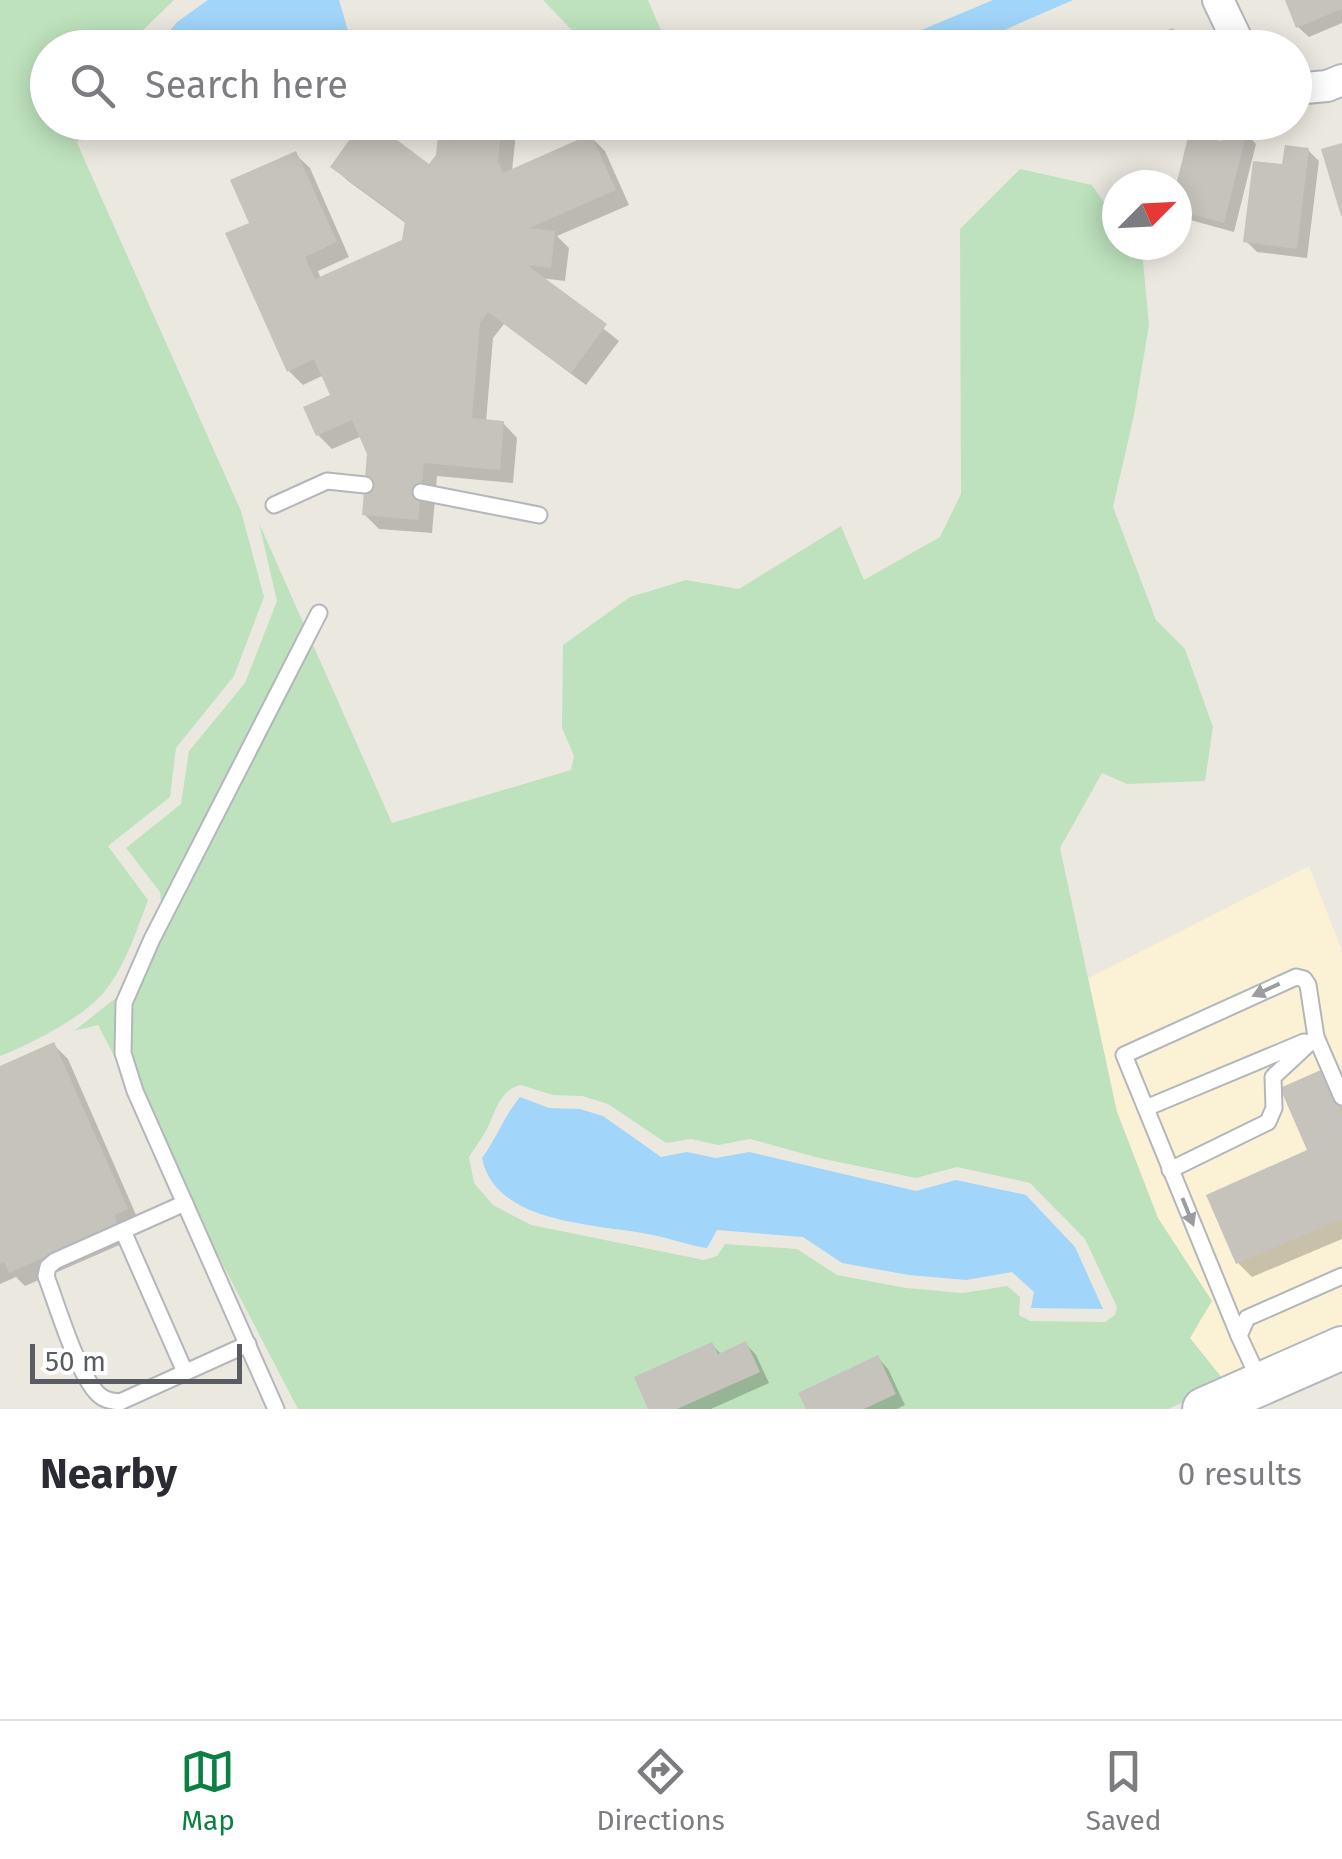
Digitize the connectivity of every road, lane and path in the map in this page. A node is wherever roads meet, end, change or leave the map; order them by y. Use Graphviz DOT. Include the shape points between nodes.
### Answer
graph roads {
  1 [pos="1218,0"];
  2 [pos="1232,30"];
  3 [pos="1342,80"];
  4 [pos="1312,87"];
  5 [pos="364,485"];
  6 [pos="421,492"];
  7 [pos="274,504"];
  8 [pos="538,515"];
  9 [pos="319,613"];
  10 [pos="1316,1037"];
  11 [pos="1342,1097"];
  12 [pos="1146,1108"];
  13 [pos="1170,1170"];
  14 [pos="186,1204"];
  15 [pos="123,1231"];
  16 [pos="1342,1276"];
  17 [pos="1239,1336"];
  18 [pos="248,1344"];
  19 [pos="1342,1348"];
  20 [pos="185,1372"];
  21 [pos="1261,1384"];
  22 [pos="276,1409"];
  23 [pos="1204,1409"];
  1 -- 2 [label="street"];
  3 -- 4 [label="street"];
  5 -- 7 [label="lane" via="327,481"];
  6 -- 8 [label="lane"];
  9 -- 14 [label="lane" via="124,1002 123,1053"];
  10 -- 11 [label="lane"];
  10 -- 12 [label="lane"];
  10 -- 12 [label="lane, one-way" via="1308,985 1289,979 1124,1055"];
  10 -- 13 [label="lane" via="1274,1077 1268,1122"];
  12 -- 13 [label="lane"];
  13 -- 17 [label="lane, one-way"];
  14 -- 15 [label="lane"];
  14 -- 18 [label="lane"];
  15 -- 20 [label="lane"];
  15 -- 20 [label="lane" via="48,1268 85,1376 98,1394 120,1402"];
  16 -- 17 [label="lane" via="1248,1318"];
  17 -- 21 [label="lane"];
  18 -- 20 [label="lane"];
  18 -- 22 [label="lane"];
  19 -- 21 [label="street"];
  21 -- 23 [label="street"];
}
